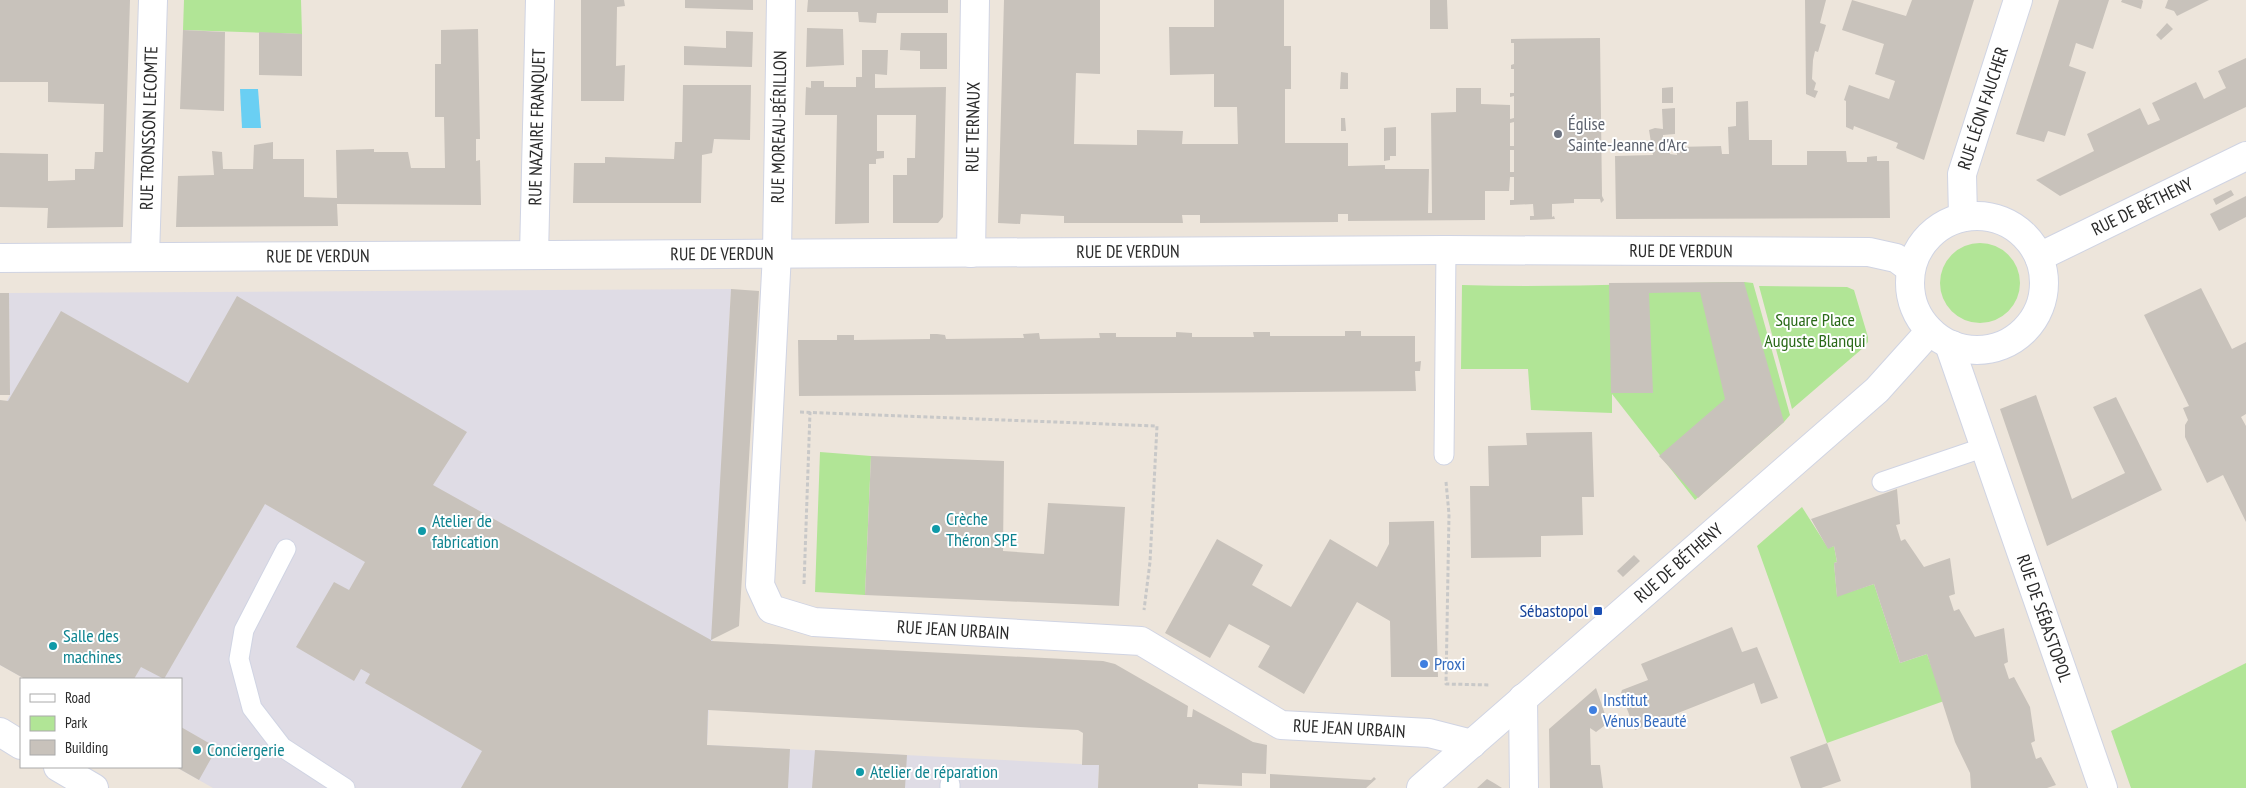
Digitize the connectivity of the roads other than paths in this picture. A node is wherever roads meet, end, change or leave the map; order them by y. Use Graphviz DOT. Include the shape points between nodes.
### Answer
graph roads {
  1 [pos="153,0"];
  2 [pos="540,0"];
  3 [pos="781,0"];
  4 [pos="975,0"];
  5 [pos="2018,0"];
  6 [pos="2246,156"];
  7 [pos="1964,217"];
  8 [pos="1446,250"];
  9 [pos="971,253"];
  10 [pos="777,254"];
  11 [pos="534,255"];
  12 [pos="145,257"];
  13 [pos="2038,257"];
  14 [pos="0,258"];
  15 [pos="1911,269"];
  16 [pos="1941,338"];
  17 [pos="1984,447"];
  18 [pos="1444,455"];
  19 [pos="1882,482"];
  20 [pos="286,548"];
  21 [pos="1523,698"];
  22 [pos="0,732"];
  23 [pos="20,744"];
  24 [pos="1472,744"];
  25 [pos="60,768"];
  26 [pos="94,788"];
  27 [pos="345,788"];
  28 [pos="1421,788"];
  29 [pos="1524,788"];
  30 [pos="2103,788"];
  1 -- 12 [label="street, RUE TRONSSON LECOMTE"];
  2 -- 11 [label="street, RUE NAZAIRE FRANQUET"];
  3 -- 10 [label="street, RUE MOREAU-BÉRILLON"];
  4 -- 9 [label="street, RUE TERNAUX"];
  5 -- 7 [label="street, RUE LÉON FAUCHER" via="1962,174"];
  6 -- 13 [label="street, RUE DE BÉTHENY"];
  7 -- 13 [label="street" via="1986,217 2008,224 2019,231"];
  7 -- 15 [label="street" via="1946,223 1931,234 1919,248"];
  8 -- 9 [label="street, RUE DE VERDUN"];
  8 -- 15 [label="street, RUE DE VERDUN" via="1870,252 1896,258"];
  8 -- 18 [label="lane"];
  9 -- 10 [label="street, RUE DE VERDUN"];
  10 -- 11 [label="street, RUE DE VERDUN"];
  10 -- 24 [label="street, RUE JEAN URBAIN" via="760,585 771,609 814,622 1141,641 1281,725 1429,733"];
  11 -- 12 [label="street, RUE DE VERDUN"];
  12 -- 14 [label="street, RUE DE VERDUN"];
  13 -- 16 [label="street" via="2044,279 2041,301 2032,321 2016,338 1996,348 1974,350"];
  15 -- 16 [label="street" via="1910,291 1916,313"];
  16 -- 17 [label="street, RUE DE SÉBASTOPOL" via="1951,350"];
  16 -- 21 [label="street, RUE DE BÉTHENY"];
  17 -- 19 [label="lane"];
  17 -- 30 [label="street, RUE DE SÉBASTOPOL"];
  20 -- 27 [label="lane" via="244,630 239,659 252,708 282,747"];
  21 -- 24 [label="street, RUE DE BÉTHENY"];
  21 -- 29 [label="street"];
  22 -- 23 [label="street"];
  24 -- 28 [label="street, RUE DE BÉTHENY"];
  25 -- 26 [label="street"];
}
